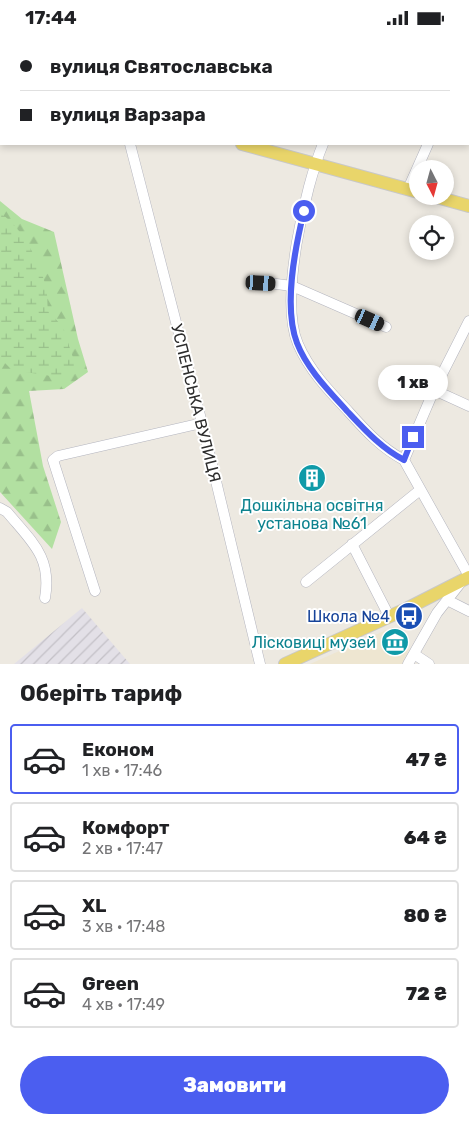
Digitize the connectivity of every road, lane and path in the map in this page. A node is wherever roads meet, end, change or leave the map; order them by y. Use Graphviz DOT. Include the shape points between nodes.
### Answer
graph roads {
  1 [pos="130,145"];
  2 [pos="246,145"];
  3 [pos="324,145"];
  4 [pos="428,145"];
  5 [pos="423,160"];
  6 [pos="316,162"];
  7 [pos="409,190"];
  8 [pos="454,202"];
  9 [pos="469,206"];
  10 [pos="261,283"];
  11 [pos="292,286"];
  12 [pos="469,321"];
  13 [pos="386,327"];
  14 [pos="434,390"];
  15 [pos="469,406"];
  16 [pos="202,423"];
  17 [pos="404,460"];
  18 [pos="420,490"];
  19 [pos="0,508"];
  20 [pos="352,544"];
  21 [pos="467,578"];
  22 [pos="306,582"];
  23 [pos="95,591"];
  24 [pos="45,598"];
  25 [pos="447,600"];
  26 [pos="469,611"];
  27 [pos="389,616"];
  28 [pos="414,654"];
  29 [pos="260,664"];
  30 [pos="285,664"];
  31 [pos="408,664"];
  32 [pos="429,664"];
  1 -- 16 [label="street, УСПЕНСЬКА ВУЛИЦЯ"];
  2 -- 6 [label="main road"];
  3 -- 6 [label="street"];
  4 -- 5 [label="street"];
  6 -- 7 [label="main road"];
  6 -- 11 [label="street" via="299,229"];
  8 -- 9 [label="main road"];
  10 -- 11 [label="street"];
  11 -- 13 [label="street"];
  11 -- 17 [label="street" via="291,305 297,342 306,359 327,388 379,444"];
  12 -- 14 [label="street"];
  14 -- 15 [label="street"];
  14 -- 17 [label="street"];
  16 -- 23 [label="street" via="58,456 53,460"];
  16 -- 29 [label="street, УСПЕНСЬКА ВУЛИЦЯ"];
  17 -- 18 [label="street"];
  18 -- 20 [label="street"];
  18 -- 21 [label="street"];
  19 -- 24 [label="street" via="7,512 44,559 48,583"];
  20 -- 22 [label="street"];
  20 -- 27 [label="street"];
  21 -- 25 [label="street"];
  21 -- 27 [label="main road"];
  25 -- 26 [label="street"];
  25 -- 28 [label="street"];
  27 -- 30 [label="main road"];
  28 -- 31 [label="street"];
  28 -- 32 [label="street"];
}
